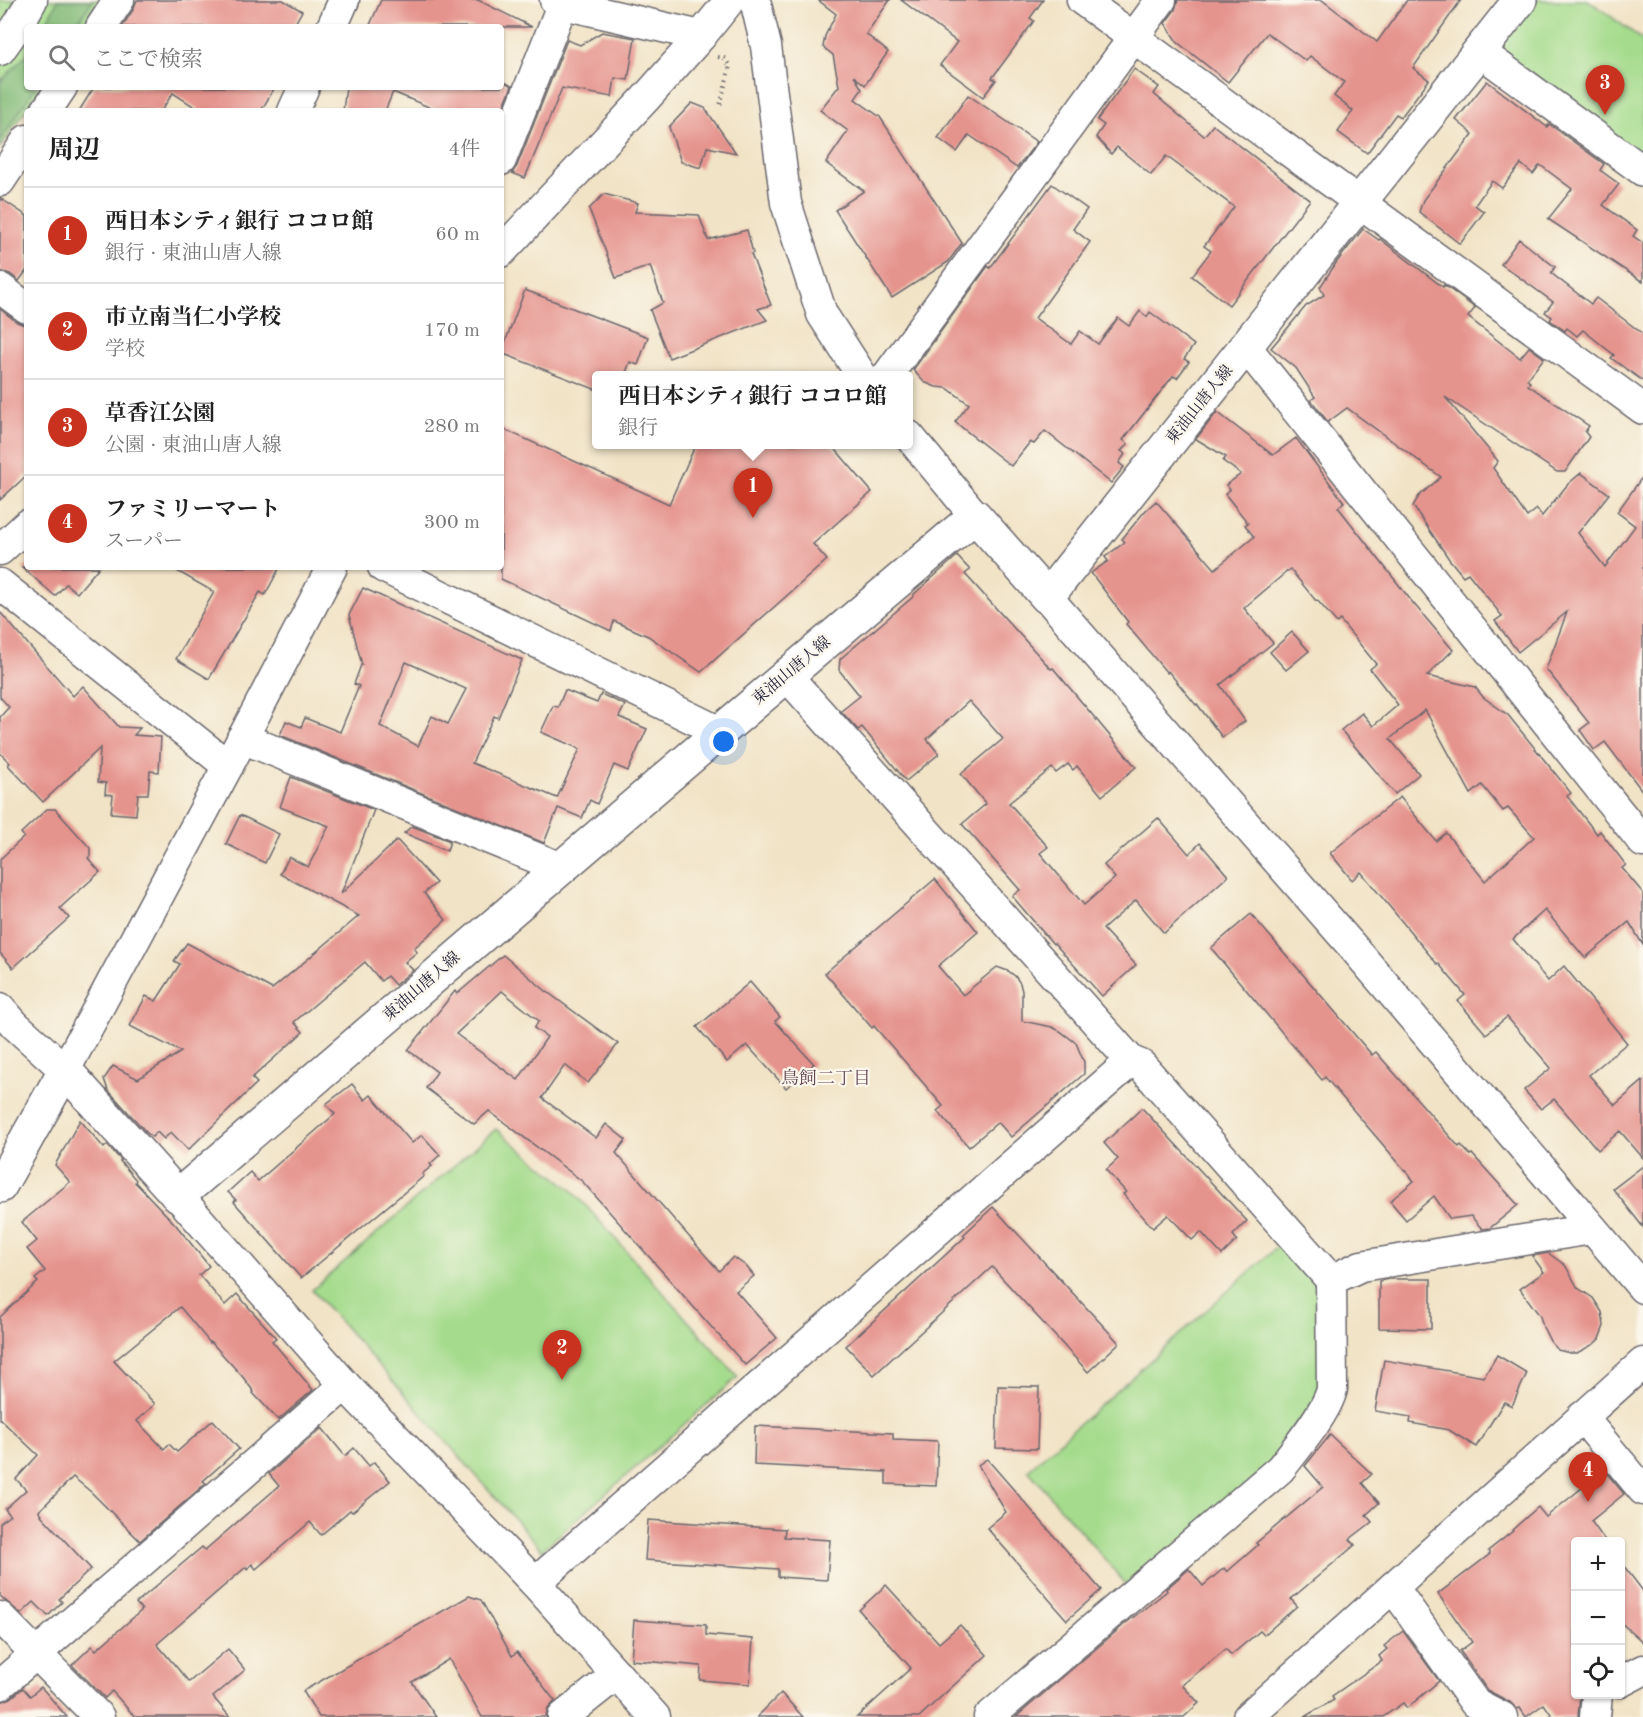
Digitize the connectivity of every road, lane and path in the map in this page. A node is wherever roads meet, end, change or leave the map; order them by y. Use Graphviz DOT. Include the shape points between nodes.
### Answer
graph roads {
  1 [pos="32,0"];
  2 [pos="119,0"];
  3 [pos="344,0"];
  4 [pos="730,0"];
  5 [pos="755,0"];
  6 [pos="1082,0"];
  7 [pos="1161,0"];
  8 [pos="1520,0"];
  9 [pos="561,1"];
  10 [pos="103,24"];
  11 [pos="333,24"];
  12 [pos="701,36"];
  13 [pos="1134,38"];
  14 [pos="0,50"];
  15 [pos="1479,52"];
  16 [pos="60,90"];
  17 [pos="303,90"];
  18 [pos="48,108"];
  19 [pos="294,108"];
  20 [pos="24,145"];
  21 [pos="504,152"];
  22 [pos="1643,171"];
  23 [pos="0,181"];
  24 [pos="1360,203"];
  25 [pos="504,249"];
  26 [pos="0,288"];
  27 [pos="24,306"];
  28 [pos="1246,347"];
  29 [pos="859,371"];
  30 [pos="890,371"];
  31 [pos="1643,409"];
  32 [pos="913,441"];
  33 [pos="975,516"];
  34 [pos="24,528"];
  35 [pos="0,550"];
  36 [pos="330,570"];
  37 [pos="389,570"];
  38 [pos="0,584"];
  39 [pos="1047,597"];
  40 [pos="787,676"];
  41 [pos="720,732"];
  42 [pos="242,738"];
  43 [pos="228,766"];
  44 [pos="1643,842"];
  45 [pos="561,868"];
  46 [pos="5,1024"];
  47 [pos="1131,1061"];
  48 [pos="64,1070"];
  49 [pos="0,1186"];
  50 [pos="178,1196"];
  51 [pos="1592,1229"];
  52 [pos="1331,1280"];
  53 [pos="1643,1288"];
  54 [pos="1643,1363"];
  55 [pos="345,1384"];
  56 [pos="1582,1417"];
  57 [pos="1643,1490"];
  58 [pos="535,1582"];
  59 [pos="1393,1587"];
  60 [pos="0,1617"];
  61 [pos="37,1654"];
  62 [pos="1643,1670"];
  63 [pos="617,1674"];
  64 [pos="1625,1679"];
  65 [pos="0,1685"];
  66 [pos="1597,1699"];
  67 [pos="99,1717"];
  68 [pos="563,1717"];
  69 [pos="655,1717"];
  70 [pos="989,1717"];
  71 [pos="1248,1717"];
  72 [pos="1502,1717"];
  73 [pos="1595,1717"];
  1 -- 14 [label="street"];
  2 -- 10 [label="street"];
  3 -- 11 [label="street"];
  4 -- 12 [label="street"];
  5 -- 29 [label="street" via="766,46 786,203 822,314"];
  6 -- 13 [label="street"];
  7 -- 13 [label="street"];
  8 -- 15 [label="main road, 東油山唐人線"];
  9 -- 12 [label="street"];
  9 -- 21 [label="street"];
  12 -- 25 [label="street"];
  13 -- 24 [label="street"];
  13 -- 30 [label="street"];
  15 -- 22 [label="street"];
  15 -- 24 [label="main road, 東油山唐人線"];
  16 -- 18 [label="street"];
  17 -- 19 [label="street"];
  20 -- 23 [label="street"];
  24 -- 28 [label="main road, 東油山唐人線"];
  24 -- 31 [label="street"];
  26 -- 27 [label="street"];
  28 -- 39 [label="main road, 東油山唐人線"];
  28 -- 44 [label="street"];
  32 -- 33 [label="street"];
  33 -- 39 [label="main road"];
  33 -- 40 [label="main road, 東油山唐人線"];
  34 -- 35 [label="street"];
  36 -- 42 [label="street"];
  37 -- 41 [label="street"];
  38 -- 43 [label="street"];
  39 -- 51 [label="street" via="1352,946"];
  40 -- 41 [label="main road, 東油山唐人線"];
  40 -- 47 [label="street"];
  41 -- 45 [label="main road, 東油山唐人線"];
  42 -- 43 [label="street"];
  42 -- 45 [label="street"];
  43 -- 48 [label="street"];
  45 -- 50 [label="main road, 東油山唐人線"];
  46 -- 48 [label="street"];
  47 -- 52 [label="street" via="1141,1065"];
  47 -- 58 [label="street"];
  48 -- 49 [label="main road"];
  48 -- 50 [label="main road"];
  50 -- 55 [label="street"];
  51 -- 52 [label="street" via="1361,1266"];
  51 -- 53 [label="street"];
  52 -- 70 [label="street" via="1332,1389 1329,1401 1293,1453 1280,1469"];
  54 -- 56 [label="street"];
  55 -- 58 [label="street"];
  55 -- 61 [label="street"];
  56 -- 57 [label="street"];
  56 -- 59 [label="street"];
  58 -- 63 [label="street"];
  59 -- 71 [label="street"];
  59 -- 72 [label="street" via="1475,1702"];
  60 -- 61 [label="street"];
  61 -- 65 [label="street"];
  61 -- 67 [label="street"];
  62 -- 64 [label="street"];
  63 -- 68 [label="street"];
  63 -- 69 [label="street"];
  66 -- 73 [label="street"];
}
